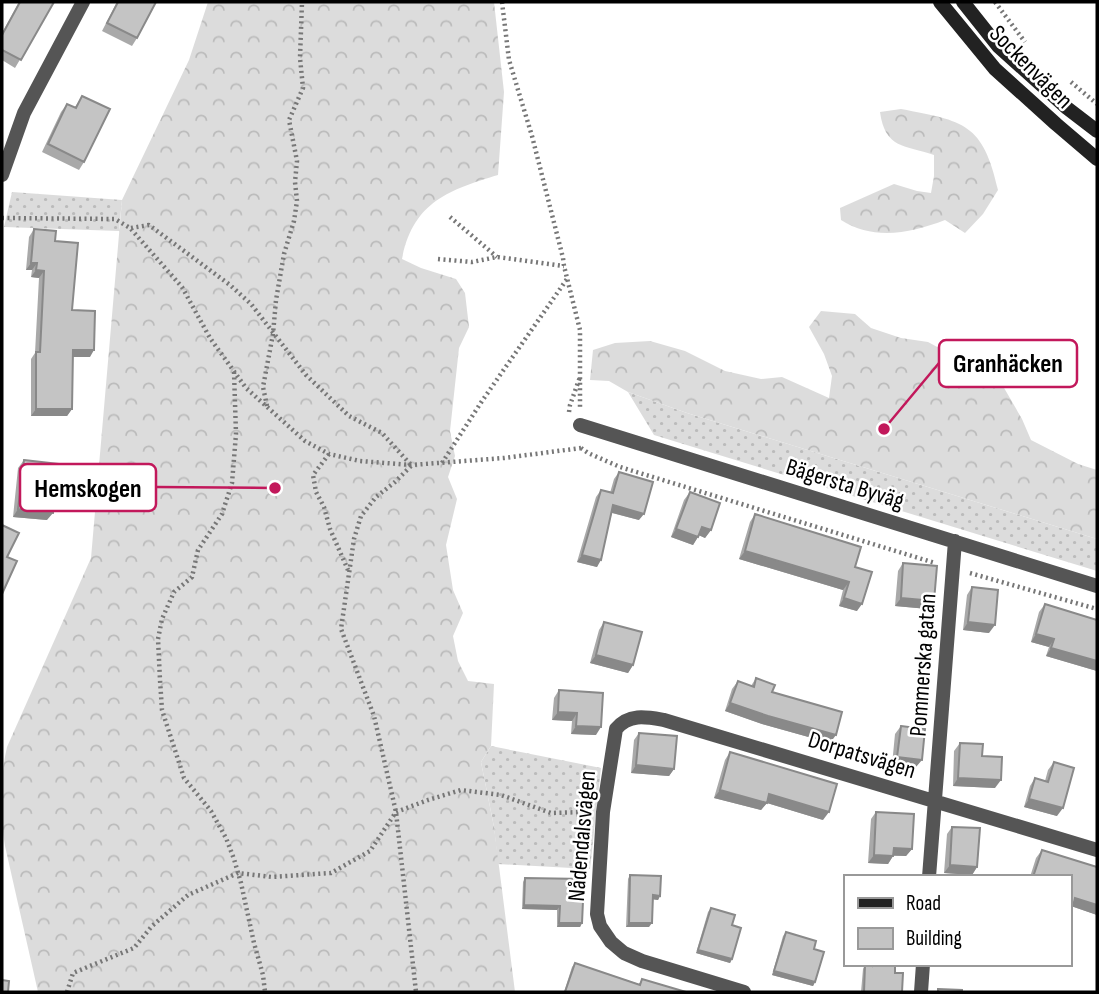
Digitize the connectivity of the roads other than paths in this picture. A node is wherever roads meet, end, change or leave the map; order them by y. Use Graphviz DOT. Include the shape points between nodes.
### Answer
graph roads {
  1 [pos="83,2"];
  2 [pos="940,2"];
  3 [pos="963,2"];
  4 [pos="1097,131"];
  5 [pos="1097,159"];
  6 [pos="2,175"];
  7 [pos="580,425"];
  8 [pos="955,541"];
  9 [pos="1097,586"];
  10 [pos="616,729"];
  11 [pos="935,801"];
  12 [pos="1097,850"];
  13 [pos="929,875"];
  14 [pos="923,966"];
  15 [pos="744,992"];
  16 [pos="921,992"];
  1 -- 6 [label="street" via="24,113"];
  2 -- 5 [label="main road, Sockenvägen" via="995,69"];
  3 -- 4 [label="main road, Sockenvägen" via="998,46"];
  7 -- 8 [label="street, Bägersta Byväg"];
  8 -- 9 [label="street, Bägersta Byväg"];
  8 -- 11 [label="street, Pommerska gatan"];
  10 -- 11 [label="street, Dorpatsvägen" via="643,716 664,720"];
  10 -- 15 [label="street, Nådendalsvägen" via="603,812 600,926 624,953"];
  11 -- 12 [label="street, Dorpatsvägen"];
  11 -- 13 [label="street, Pommerska gatan"];
  14 -- 16 [label="street"];
}
